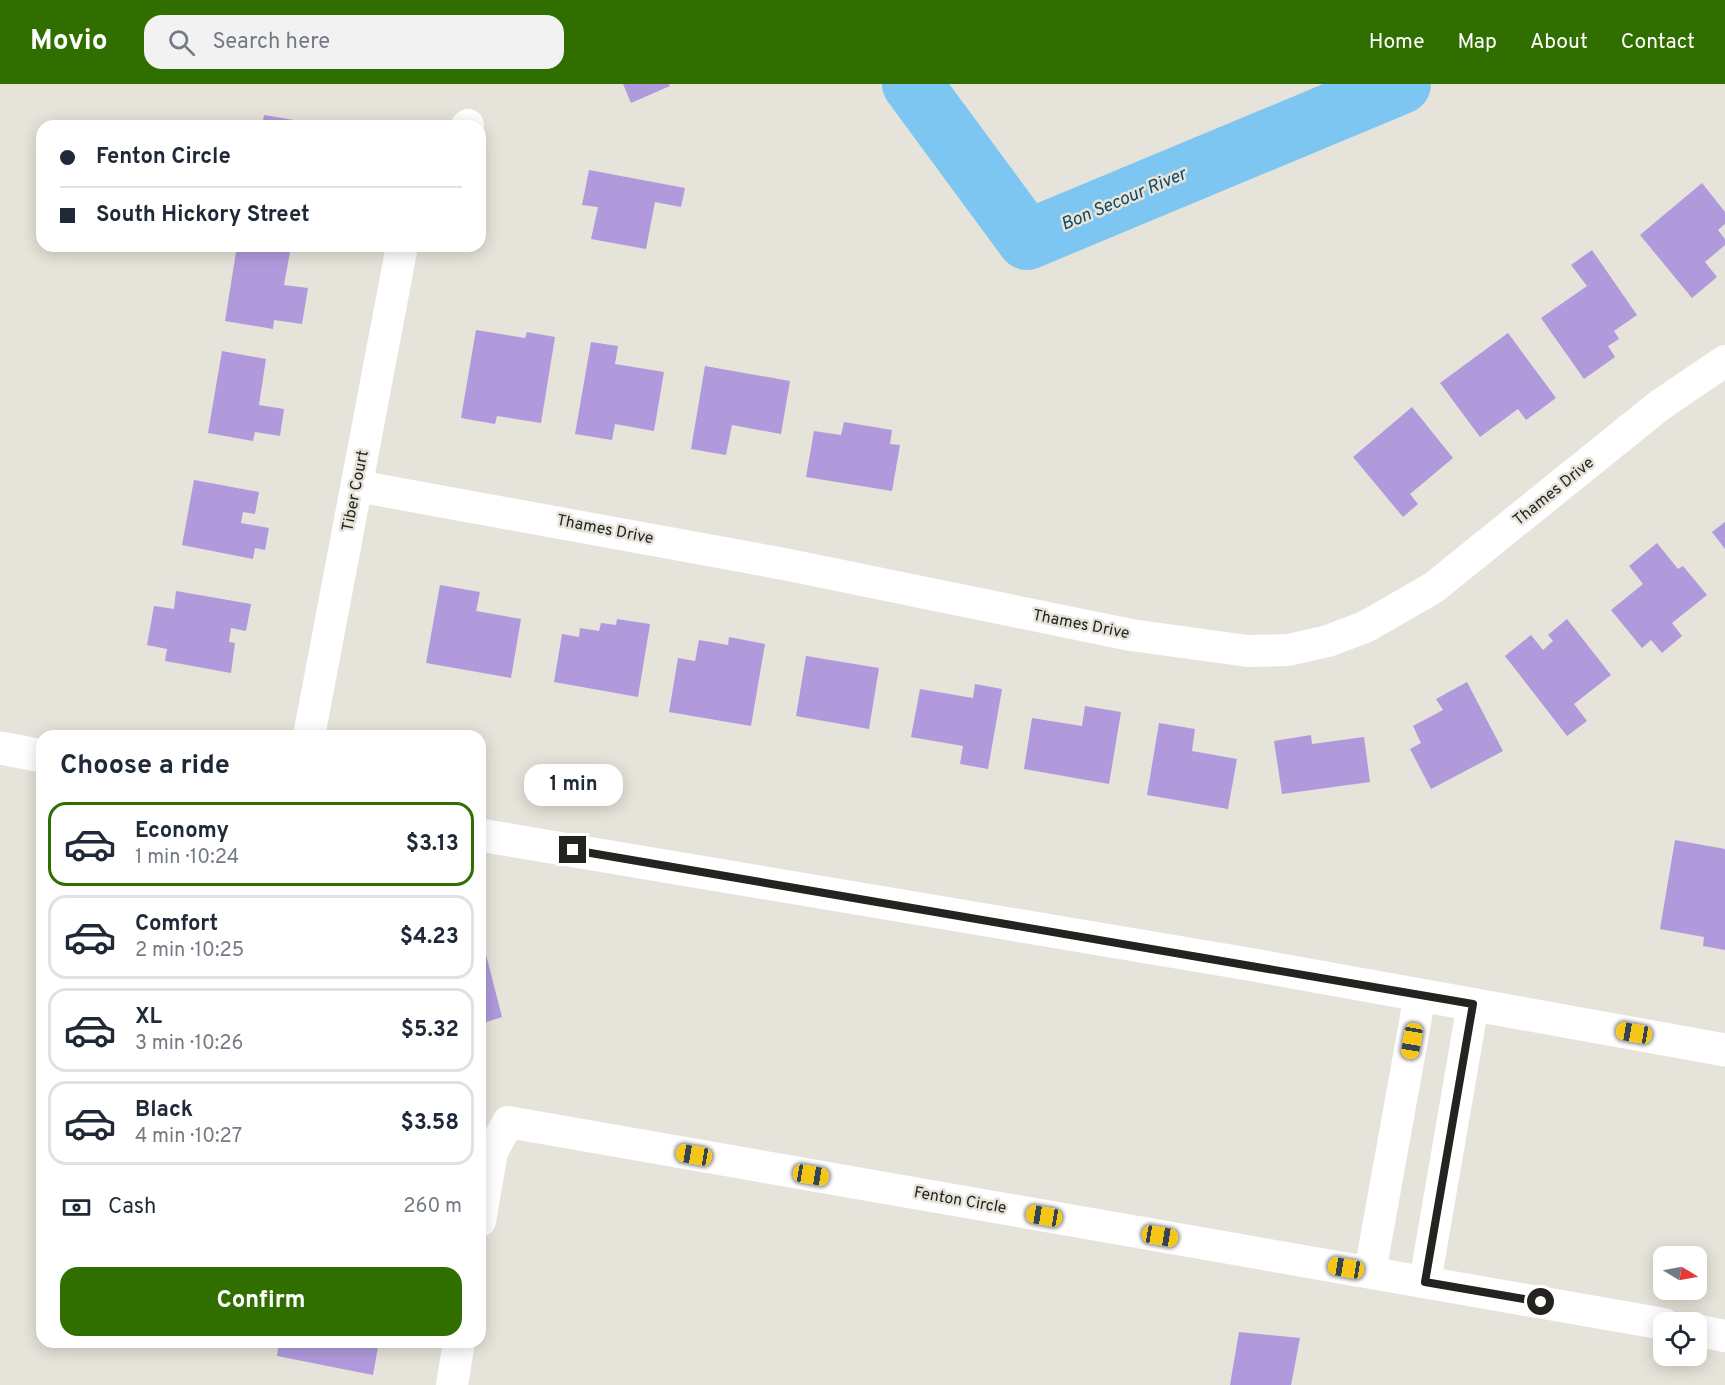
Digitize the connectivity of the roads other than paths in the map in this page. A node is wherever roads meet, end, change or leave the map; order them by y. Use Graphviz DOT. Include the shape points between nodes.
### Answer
graph roads {
  1 [pos="401,252"];
  2 [pos="1725,361"];
  3 [pos="357,486"];
  4 [pos="310,730"];
  5 [pos="0,748"];
  6 [pos="36,755"];
  7 [pos="486,835"];
  8 [pos="1420,995"];
  9 [pos="1473,1004"];
  10 [pos="1725,1050"];
  11 [pos="486,1186"];
  12 [pos="1370,1272"];
  13 [pos="1425,1282"];
  14 [pos="1653,1322"];
  15 [pos="1707,1332"];
  16 [pos="1725,1336"];
  17 [pos="458,1348"];
  18 [pos="452,1385"];
  1 -- 3 [label="street, Tiber Court"];
  2 -- 3 [label="street, Thames Drive" via="1660,405 1433,588 1365,627 1288,650 1248,651 1131,635 772,561"];
  3 -- 4 [label="street, Tiber Court"];
  5 -- 6 [label="street"];
  7 -- 8 [label="street"];
  8 -- 9 [label="street"];
  8 -- 12 [label="street"];
  9 -- 10 [label="street"];
  9 -- 13 [label="street"];
  11 -- 12 [label="street, Fenton Circle" via="492,1152 508,1122"];
  12 -- 13 [label="street, Fenton Circle"];
  13 -- 14 [label="street, Fenton Circle"];
  15 -- 16 [label="street"];
  17 -- 18 [label="street"];
}
